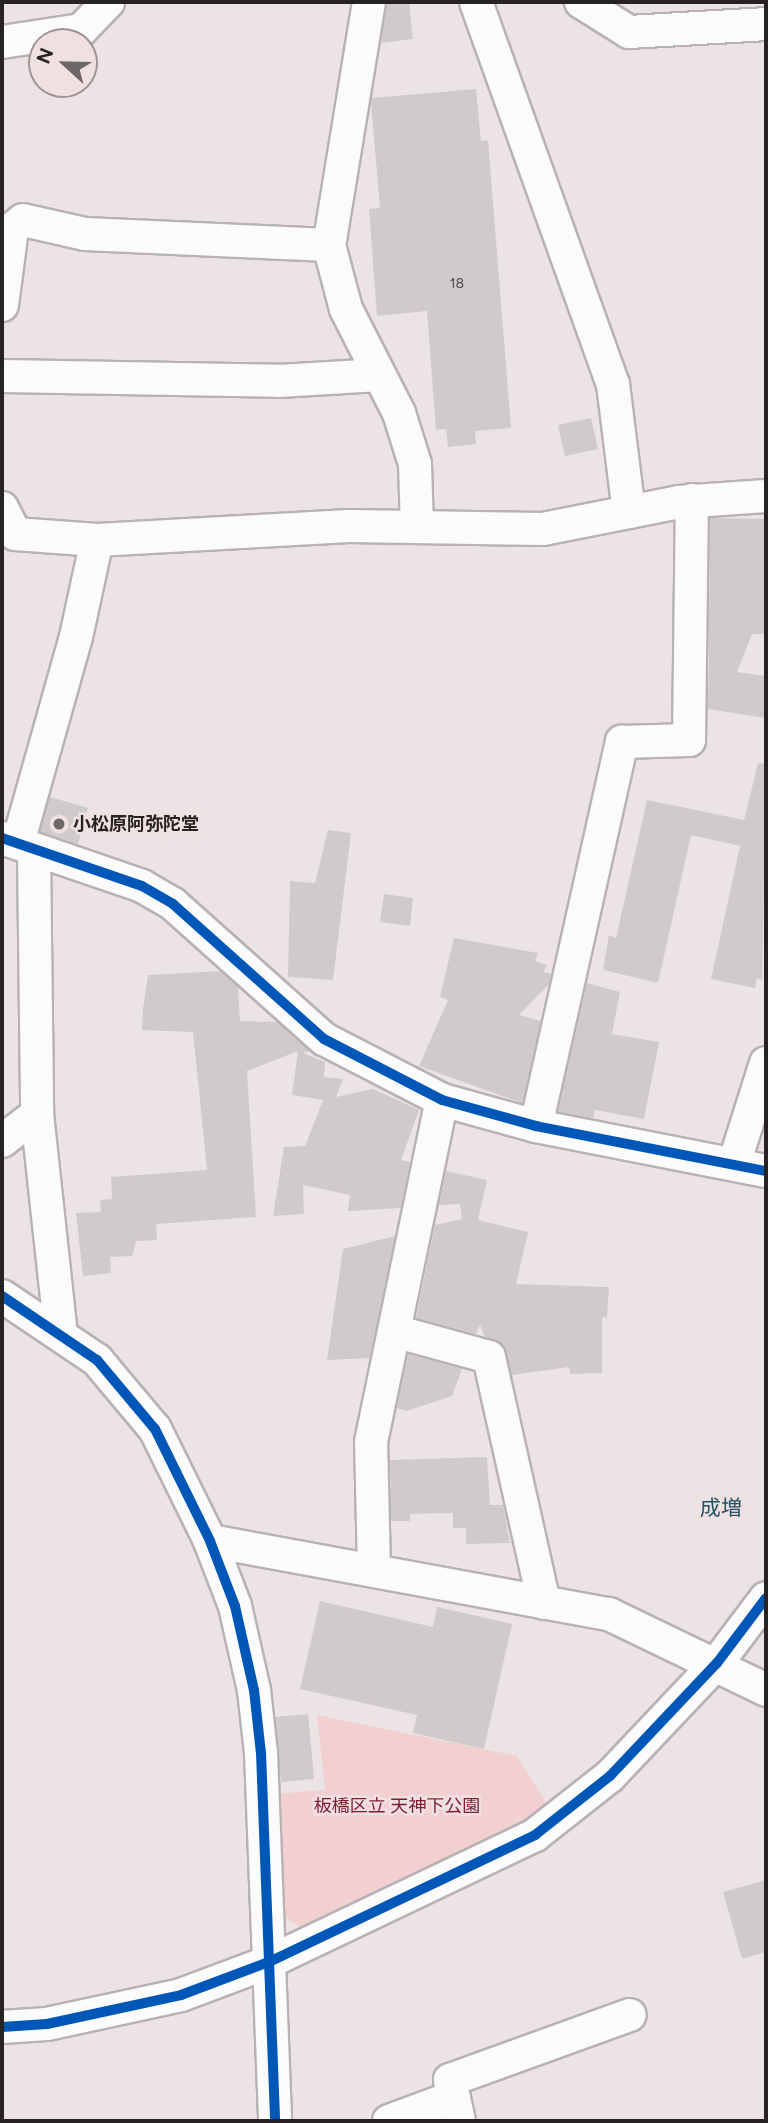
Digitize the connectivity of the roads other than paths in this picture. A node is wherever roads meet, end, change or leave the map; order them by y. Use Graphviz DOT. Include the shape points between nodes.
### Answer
graph roads {
  1 [pos="108,2"];
  2 [pos="369,2"];
  3 [pos="476,2"];
  4 [pos="581,2"];
  5 [pos="766,24"];
  6 [pos="2,42"];
  7 [pos="329,245"];
  8 [pos="2,305"];
  9 [pos="379,375"];
  10 [pos="2,376"];
  11 [pos="766,496"];
  12 [pos="692,500"];
  13 [pos="2,508"];
  14 [pos="629,512"];
  15 [pos="417,527"];
  16 [pos="97,540"];
  17 [pos="18,845"];
  18 [pos="766,1063"];
  19 [pos="442,1100"];
  20 [pos="37,1114"];
  21 [pos="536,1126"];
  22 [pos="2,1141"];
  23 [pos="734,1164"];
  24 [pos="766,1171"];
  25 [pos="2,1296"];
  26 [pos="394,1331"];
  27 [pos="61,1334"];
  28 [pos="210,1541"];
  29 [pos="374,1571"];
  30 [pos="766,1598"];
  31 [pos="544,1603"];
  32 [pos="741,1676"];
  33 [pos="766,1706"];
  34 [pos="269,1962"];
  35 [pos="631,2015"];
  36 [pos="2,2027"];
  37 [pos="456,2109"];
  38 [pos="275,2121"];
  39 [pos="389,2121"];
  1 -- 6 [label="street" via="81,30"];
  2 -- 7 [label="street"];
  3 -- 14 [label="street" via="613,384"];
  4 -- 5 [label="street" via="629,32"];
  7 -- 8 [label="street" via="85,234 23,220 12,229"];
  7 -- 9 [label="street" via="346,309"];
  9 -- 10 [label="street" via="279,380"];
  9 -- 15 [label="street" via="415,464"];
  11 -- 12 [label="street"];
  12 -- 14 [label="street"];
  12 -- 21 [label="street" via="689,740 622,742"];
  13 -- 16 [label="street" via="15,534"];
  14 -- 15 [label="street" via="542,529"];
  15 -- 16 [label="street"];
  16 -- 17 [label="street" via="76,637"];
  17 -- 19 [label="street" via="142,886 173,904 324,1039"];
  17 -- 20 [label="street"];
  18 -- 23 [label="street"];
  19 -- 21 [label="street"];
  19 -- 26 [label="street"];
  20 -- 22 [label="street"];
  20 -- 27 [label="street"];
  21 -- 23 [label="street"];
  23 -- 24 [label="street"];
  25 -- 27 [label="street"];
  26 -- 29 [label="street" via="371,1442"];
  26 -- 31 [label="street" via="488,1357"];
  27 -- 28 [label="street" via="97,1360 155,1429"];
  28 -- 29 [label="street"];
  28 -- 34 [label="street" via="235,1606 254,1690"];
  29 -- 31 [label="street"];
  30 -- 32 [label="street"];
  31 -- 32 [label="street" via="609,1615"];
  32 -- 33 [label="street"];
  32 -- 34 [label="street" via="536,1836"];
  34 -- 36 [label="street" via="122,2010"];
  34 -- 38 [label="street"];
  35 -- 37 [label="street" via="450,2080"];
  37 -- 39 [label="street"];
}
